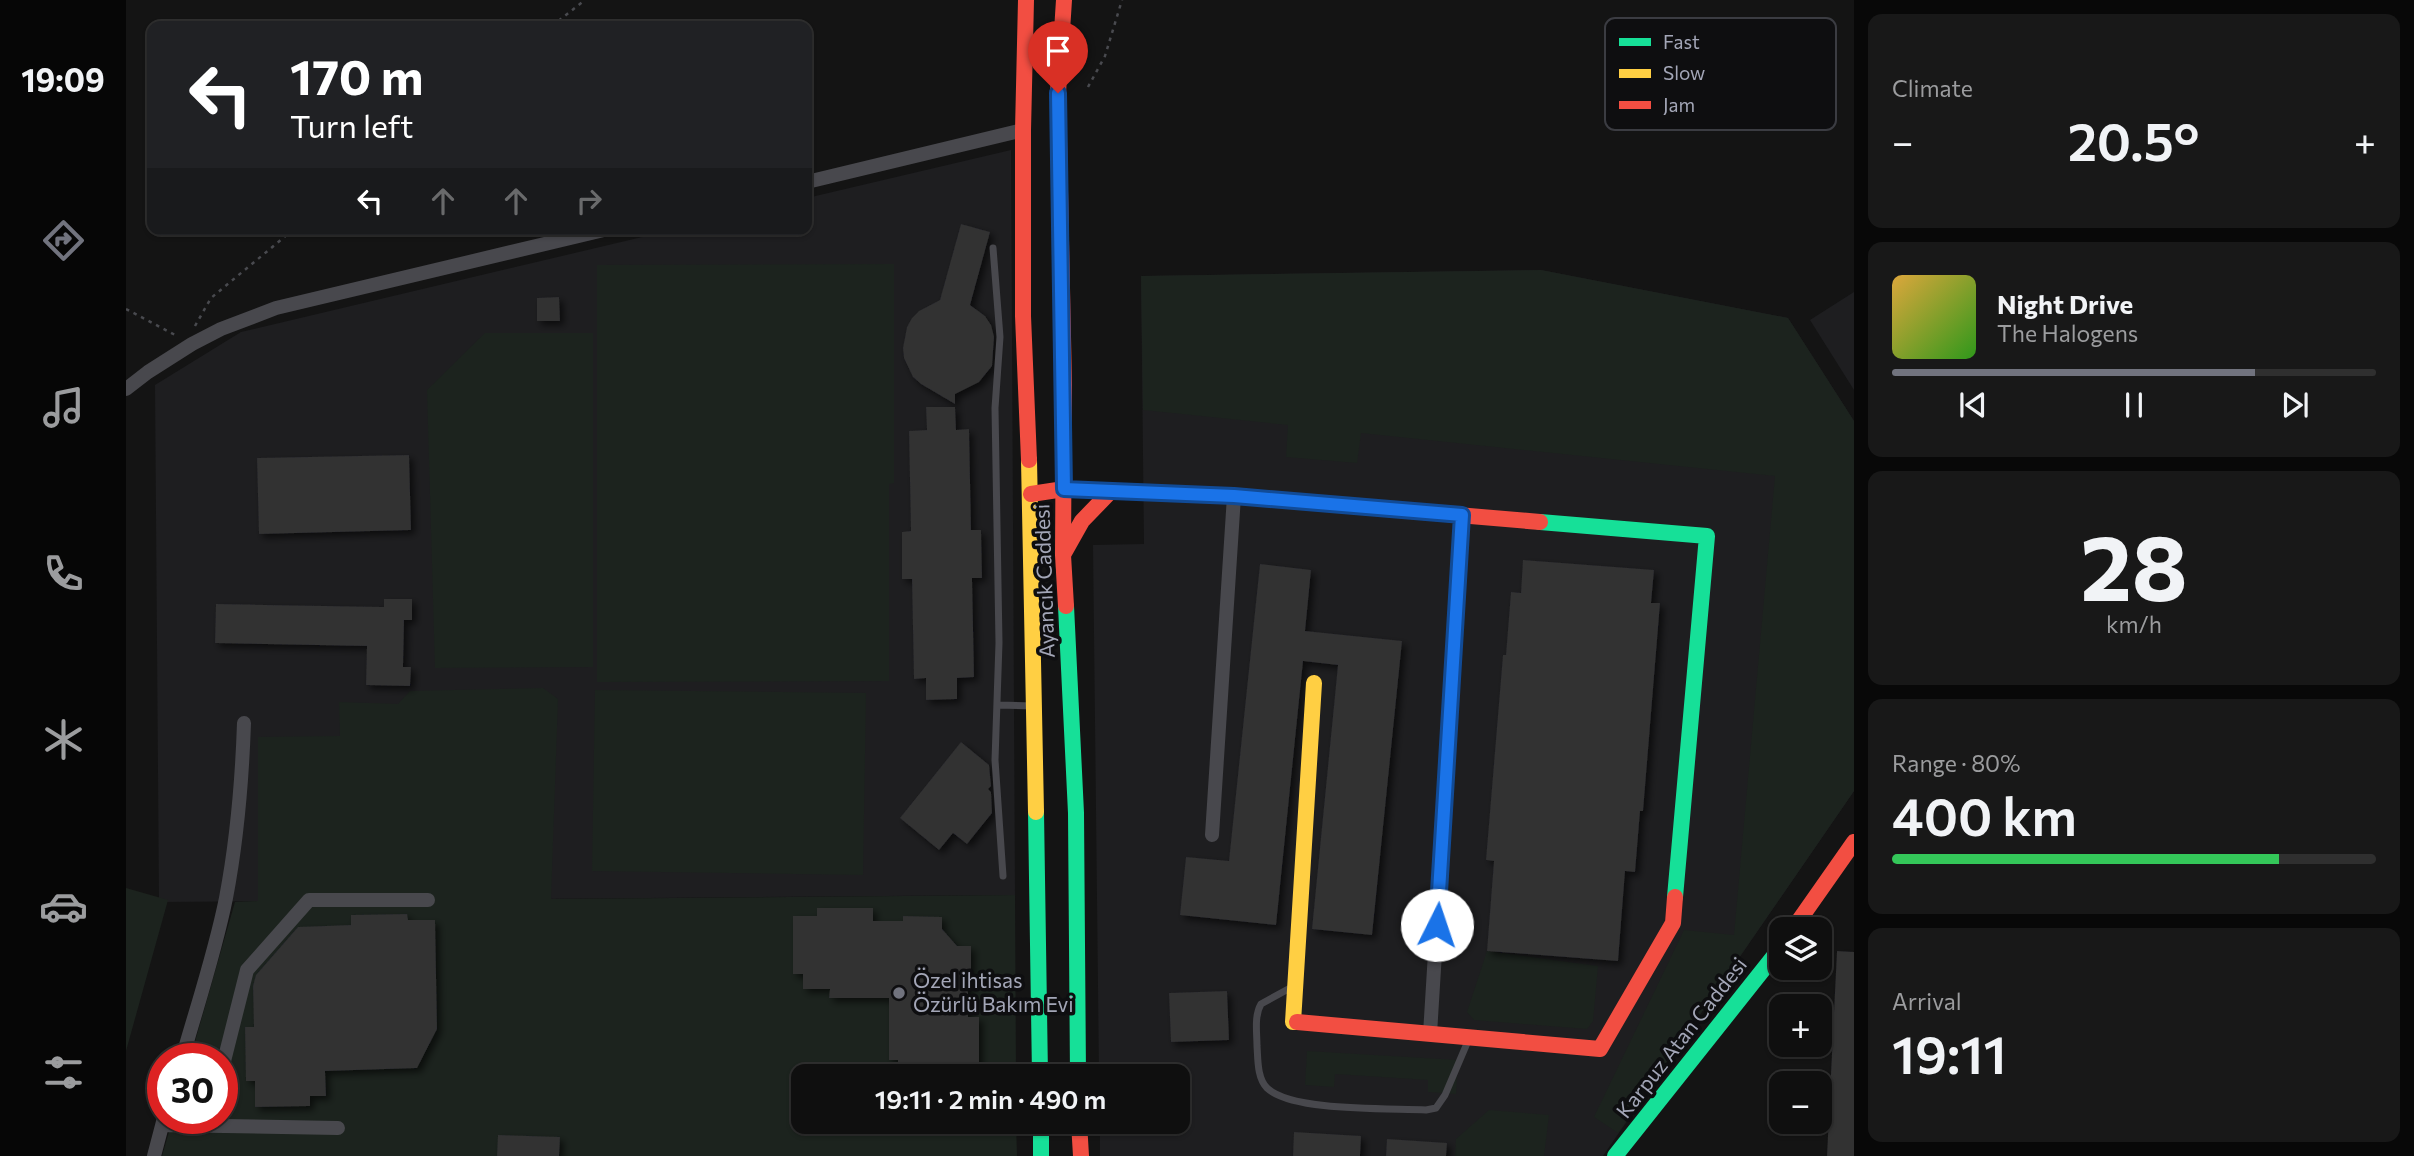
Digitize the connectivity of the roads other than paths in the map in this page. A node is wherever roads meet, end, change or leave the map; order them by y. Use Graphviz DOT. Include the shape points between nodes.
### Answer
graph roads {
  1 [pos="1026,0"];
  2 [pos="1064,0"];
  3 [pos="1023,130"];
  4 [pos="812,181"];
  5 [pos="583,235"];
  6 [pos="993,248"];
  7 [pos="126,389"];
  8 [pos="1064,489"];
  9 [pos="1111,491"];
  10 [pos="1031,494"];
  11 [pos="1234,496"];
  12 [pos="1462,515"];
  13 [pos="1063,555"];
  14 [pos="1314,683"];
  15 [pos="997,705"];
  16 [pos="1034,706"];
  17 [pos="244,723"];
  18 [pos="1212,835"];
  19 [pos="1854,842"];
  20 [pos="1003,876"];
  21 [pos="428,900"];
  22 [pos="1801,917"];
  23 [pos="1769,962"];
  24 [pos="1295,985"];
  25 [pos="1430,1034"];
  26 [pos="1470,1038"];
  27 [pos="187,1043"];
  28 [pos="229,1043"];
  29 [pos="1040,1064"];
  30 [pos="1078,1064"];
  31 [pos="238,1123"];
  32 [pos="338,1128"];
  33 [pos="160,1134"];
  34 [pos="1041,1134"];
  35 [pos="1080,1134"];
  36 [pos="154,1156"];
  37 [pos="1041,1156"];
  38 [pos="1081,1156"];
  39 [pos="1615,1156"];
  1 -- 3 [label="street, Ayancık Caddesi"];
  2 -- 8 [label="street, Ayancık Caddesi" via="1058,93"];
  3 -- 4 [label="street"];
  3 -- 10 [label="street, Ayancık Caddesi" via="1023,316"];
  5 -- 7 [label="street" via="276,308 192,344"];
  6 -- 15 [label="lane" via="1000,337 995,408"];
  8 -- 9 [label="street"];
  8 -- 10 [label="street"];
  8 -- 13 [label="street, Ayancık Caddesi"];
  9 -- 11 [label="street"];
  9 -- 13 [label="street" via="1082,521"];
  10 -- 16 [label="street, Ayancık Caddesi"];
  11 -- 12 [label="street"];
  11 -- 18 [label="street"];
  12 -- 25 [label="street"];
  12 -- 26 [label="street" via="1707,536 1673,923 1600,1049"];
  13 -- 30 [label="street, Ayancık Caddesi" via="1076,813"];
  14 -- 24 [label="street"];
  15 -- 16 [label="lane"];
  15 -- 20 [label="lane"];
  16 -- 29 [label="street, Ayancık Caddesi"];
  17 -- 27 [label="street" via="239,811 225,901"];
  19 -- 22 [label="street"];
  21 -- 28 [label="street" via="309,900 247,970"];
  23 -- 39 [label="street, Karpuz Atan Caddesi"];
  24 -- 25 [label="street" via="1293,1022"];
  24 -- 26 [label="lane" via="1261,1004 1256,1025 1262,1080 1266,1088 1291,1100 1328,1106 1436,1108"];
  25 -- 26 [label="street"];
  31 -- 32 [label="street"];
  33 -- 36 [label="street"];
  34 -- 37 [label="street"];
  35 -- 38 [label="street"];
}
